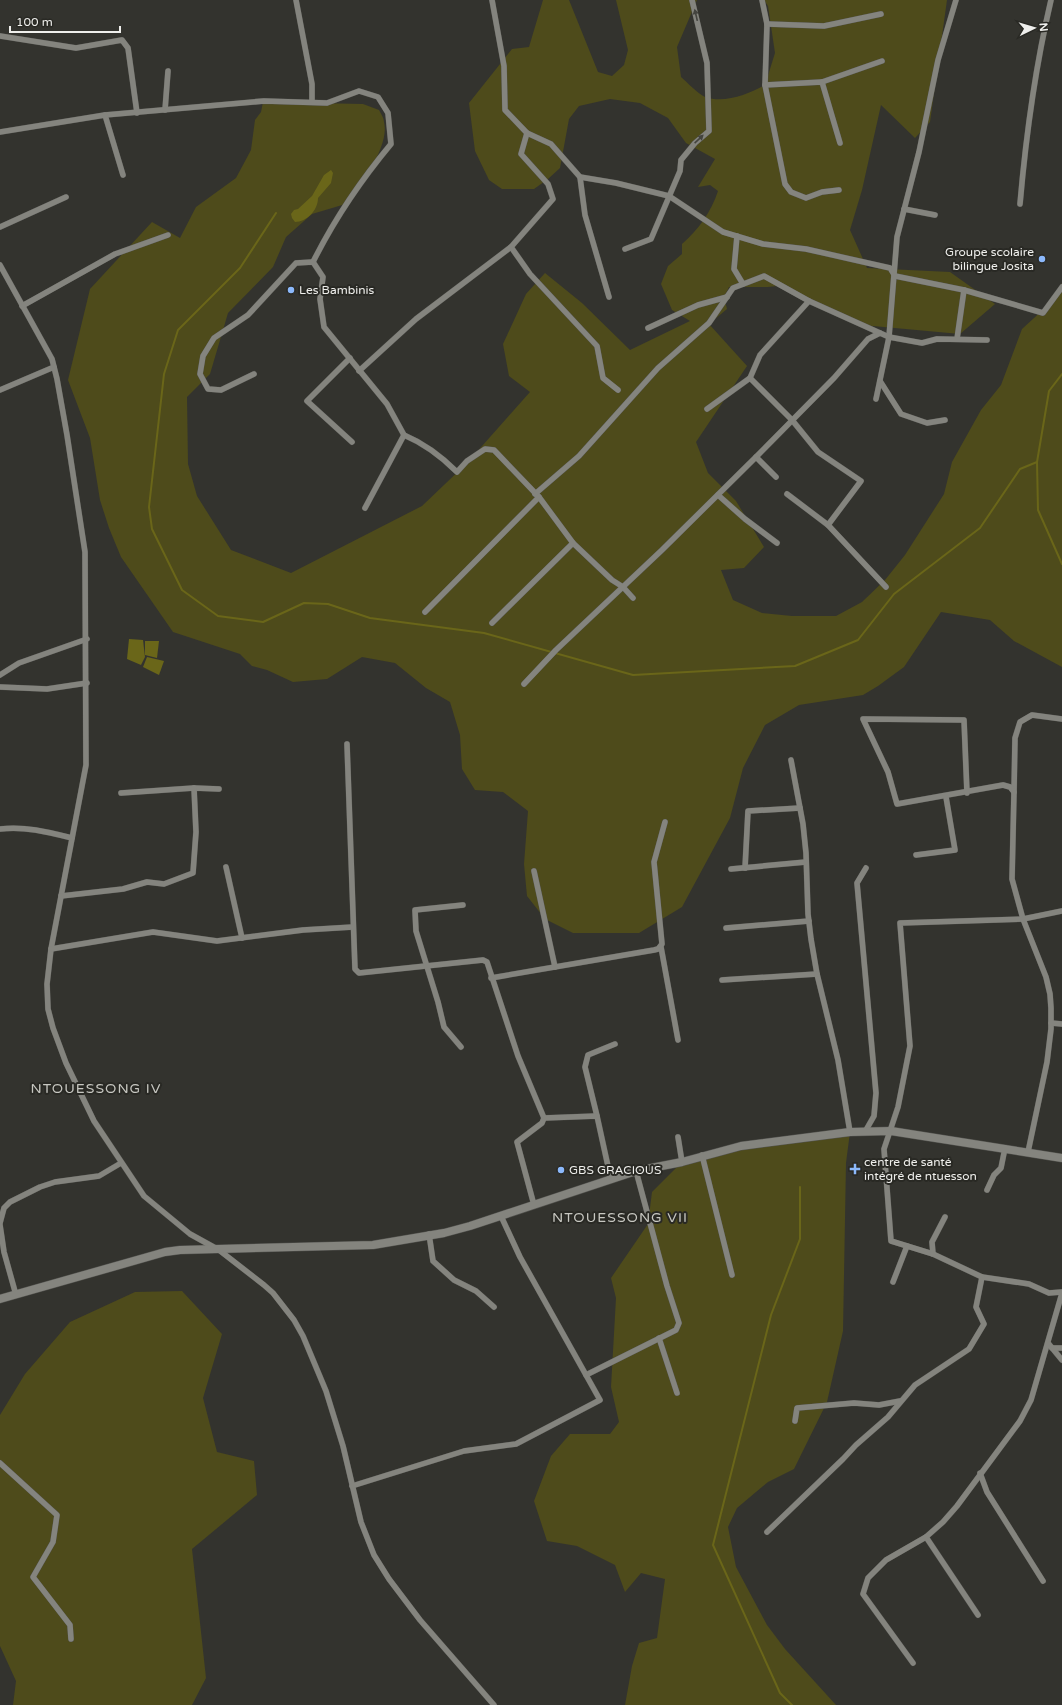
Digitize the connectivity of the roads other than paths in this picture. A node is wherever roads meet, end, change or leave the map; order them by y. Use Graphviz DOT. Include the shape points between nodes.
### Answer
graph roads {
  1 [pos="296,0"];
  2 [pos="492,0"];
  3 [pos="692,0"];
  4 [pos="762,0"];
  5 [pos="956,0"];
  6 [pos="1051,0"];
  7 [pos="881,14"];
  8 [pos="767,24"];
  9 [pos="0,36"];
  10 [pos="882,61"];
  11 [pos="168,71"];
  12 [pos="822,82"];
  13 [pos="765,85"];
  14 [pos="312,102"];
  15 [pos="165,110"];
  16 [pos="137,113"];
  17 [pos="105,115"];
  18 [pos="0,132"];
  19 [pos="527,133"];
  20 [pos="840,143"];
  21 [pos="123,175"];
  22 [pos="580,177"];
  23 [pos="838,190"];
  24 [pos="669,196"];
  25 [pos="66,197"];
  26 [pos="1020,204"];
  27 [pos="904,209"];
  28 [pos="935,216"];
  29 [pos="0,227"];
  30 [pos="168,235"];
  31 [pos="737,236"];
  32 [pos="511,247"];
  33 [pos="625,249"];
  34 [pos="313,262"];
  35 [pos="0,265"];
  36 [pos="895,276"];
  37 [pos="743,284"];
  38 [pos="1062,287"];
  39 [pos="964,290"];
  40 [pos="609,297"];
  41 [pos="727,297"];
  42 [pos="809,301"];
  43 [pos="22,306"];
  44 [pos="648,328"];
  45 [pos="880,333"];
  46 [pos="889,337"];
  47 [pos="957,339"];
  48 [pos="987,340"];
  49 [pos="350,358"];
  50 [pos="54,367"];
  51 [pos="359,371"];
  52 [pos="254,374"];
  53 [pos="750,378"];
  54 [pos="880,381"];
  55 [pos="0,390"];
  56 [pos="618,390"];
  57 [pos="876,399"];
  58 [pos="707,409"];
  59 [pos="792,420"];
  60 [pos="945,420"];
  61 [pos="404,435"];
  62 [pos="352,442"];
  63 [pos="756,457"];
  64 [pos="776,477"];
  65 [pos="787,494"];
  66 [pos="718,495"];
  67 [pos="537,496"];
  68 [pos="365,508"];
  69 [pos="828,525"];
  70 [pos="574,543"];
  71 [pos="777,543"];
  72 [pos="623,587"];
  73 [pos="886,587"];
  74 [pos="633,598"];
  75 [pos="425,612"];
  76 [pos="492,623"];
  77 [pos="87,639"];
  78 [pos="0,675"];
  79 [pos="87,684"];
  80 [pos="524,684"];
  81 [pos="0,687"];
  82 [pos="1062,719"];
  83 [pos="347,744"];
  84 [pos="791,760"];
  85 [pos="194,788"];
  86 [pos="219,789"];
  87 [pos="1014,792"];
  88 [pos="121,793"];
  89 [pos="967,793"];
  90 [pos="946,797"];
  91 [pos="800,808"];
  92 [pos="665,822"];
  93 [pos="0,829"];
  94 [pos="72,838"];
  95 [pos="916,855"];
  96 [pos="806,862"];
  97 [pos="226,867"];
  98 [pos="746,868"];
  99 [pos="866,868"];
  100 [pos="731,869"];
  101 [pos="534,871"];
  102 [pos="61,896"];
  103 [pos="463,905"];
  104 [pos="1062,911"];
  105 [pos="1023,919"];
  106 [pos="809,921"];
  107 [pos="353,928"];
  108 [pos="726,928"];
  109 [pos="242,938"];
  110 [pos="661,946"];
  111 [pos="51,949"];
  112 [pos="426,966"];
  113 [pos="555,967"];
  114 [pos="817,974"];
  115 [pos="491,978"];
  116 [pos="722,980"];
  117 [pos="1051,1023"];
  118 [pos="1062,1024"];
  119 [pos="678,1040"];
  120 [pos="615,1044"];
  121 [pos="461,1047"];
  122 [pos="597,1116"];
  123 [pos="544,1118"];
  124 [pos="866,1130"];
  125 [pos="891,1131"];
  126 [pos="850,1132"];
  127 [pos="678,1137"];
  128 [pos="1005,1148"];
  129 [pos="1028,1152"];
  130 [pos="702,1155"];
  131 [pos="1062,1158"];
  132 [pos="682,1162"];
  133 [pos="121,1163"];
  134 [pos="636,1172"];
  135 [pos="611,1180"];
  136 [pos="987,1190"];
  137 [pos="534,1205"];
  138 [pos="501,1216"];
  139 [pos="946,1217"];
  140 [pos="0,1224"];
  141 [pos="429,1235"];
  142 [pos="907,1246"];
  143 [pos="219,1250"];
  144 [pos="933,1254"];
  145 [pos="732,1275"];
  146 [pos="982,1277"];
  147 [pos="893,1282"];
  148 [pos="1062,1293"];
  149 [pos="16,1295"];
  150 [pos="0,1299"];
  151 [pos="494,1307"];
  152 [pos="659,1338"];
  153 [pos="1048,1343"];
  154 [pos="1052,1348"];
  155 [pos="1062,1348"];
  156 [pos="1062,1360"];
  157 [pos="586,1375"];
  158 [pos="676,1393"];
  159 [pos="900,1401"];
  160 [pos="795,1421"];
  161 [pos="0,1463"];
  162 [pos="980,1473"];
  163 [pos="352,1486"];
  164 [pos="767,1532"];
  165 [pos="926,1537"];
  166 [pos="1043,1581"];
  167 [pos="978,1615"];
  168 [pos="71,1639"];
  169 [pos="913,1663"];
  170 [pos="494,1705"];
  1 -- 14 [label="street" via="312,84"];
  2 -- 19 [label="street" via="504,66 505,110"];
  24 -- 3 [label="street, one-way" via="680,171 681,160 695,143 710,131 706,63"];
  4 -- 8 [label="street"];
  5 -- 27 [label="street" via="938,60"];
  6 -- 26 [label="street" via="1033,83"];
  7 -- 8 [label="street" via="824,26"];
  8 -- 13 [label="street"];
  9 -- 16 [label="street" via="76,48 125,41"];
  10 -- 12 [label="street"];
  11 -- 15 [label="street"];
  12 -- 13 [label="street"];
  12 -- 20 [label="street"];
  13 -- 23 [label="street" via="785,184 791,192 806,198"];
  14 -- 15 [label="street" via="264,101"];
  14 -- 34 [label="street" via="327,103 359,91 378,97 388,113 391,144 372,166 328,232"];
  15 -- 16 [label="street"];
  16 -- 17 [label="street"];
  17 -- 18 [label="street"];
  17 -- 21 [label="street"];
  19 -- 22 [label="street" via="551,144"];
  19 -- 32 [label="street" via="521,154 548,184 553,199"];
  22 -- 24 [label="street"];
  22 -- 40 [label="street" via="586,215"];
  24 -- 31 [label="street" via="722,232"];
  24 -- 33 [label="street" via="651,239"];
  25 -- 29 [label="street"];
  27 -- 28 [label="street"];
  27 -- 36 [label="street" via="897,237"];
  30 -- 43 [label="street" via="115,254"];
  31 -- 36 [label="street" via="764,244 806,249 890,268"];
  31 -- 37 [label="street" via="734,269"];
  32 -- 51 [label="street" via="416,319"];
  32 -- 56 [label="street" via="530,274 597,346 603,378"];
  34 -- 49 [label="street" via="323,277 320,299 324,327"];
  34 -- 52 [label="street" via="296,263 248,315 214,338 203,356 200,374 208,389 221,390"];
  35 -- 43 [label="street"];
  36 -- 39 [label="street"];
  36 -- 46 [label="street"];
  37 -- 41 [label="street" via="733,288"];
  37 -- 42 [label="street" via="764,276"];
  38 -- 39 [label="street" via="1043,314"];
  39 -- 47 [label="street"];
  41 -- 44 [label="street" via="698,305"];
  41 -- 67 [label="street" via="709,323 658,368 579,456"];
  42 -- 45 [label="street"];
  42 -- 53 [label="street" via="760,355"];
  43 -- 50 [label="street"];
  45 -- 46 [label="street"];
  45 -- 59 [label="street" via="868,339"];
  46 -- 47 [label="street" via="922,343 937,339"];
  46 -- 54 [label="street"];
  47 -- 48 [label="street"];
  49 -- 51 [label="street"];
  49 -- 62 [label="street" via="307,400"];
  50 -- 55 [label="street"];
  50 -- 77 [label="street" via="83,534"];
  51 -- 61 [label="street" via="387,404"];
  53 -- 58 [label="street"];
  53 -- 59 [label="street"];
  54 -- 57 [label="street"];
  54 -- 60 [label="street" via="901,414 927,423"];
  59 -- 63 [label="street"];
  59 -- 69 [label="street" via="818,452 861,482"];
  61 -- 67 [label="street" via="447,462 457,472 467,461 485,449 491,449"];
  61 -- 68 [label="street"];
  63 -- 64 [label="street"];
  63 -- 66 [label="street"];
  65 -- 69 [label="street"];
  66 -- 71 [label="street"];
  66 -- 72 [label="street"];
  67 -- 70 [label="street"];
  67 -- 75 [label="street"];
  69 -- 73 [label="street"];
  70 -- 72 [label="street" via="612,580"];
  70 -- 76 [label="street"];
  72 -- 74 [label="street"];
  72 -- 80 [label="street"];
  77 -- 78 [label="street" via="19,662"];
  77 -- 79 [label="street"];
  79 -- 81 [label="street" via="46,689"];
  79 -- 94 [label="street" via="86,765"];
  82 -- 87 [label="street" via="1032,715 1020,722 1015,738"];
  83 -- 107 [label="street"];
  84 -- 91 [label="street"];
  85 -- 86 [label="street"];
  85 -- 88 [label="street"];
  85 -- 102 [label="street" via="196,832 193,873 164,884 147,882 123,889"];
  87 -- 89 [label="street" via="1010,787 1003,785"];
  87 -- 105 [label="street" via="1012,879"];
  89 -- 90 [label="street"];
  89 -- 90 [label="street" via="964,720 863,719 888,772 897,804"];
  90 -- 95 [label="street" via="956,850"];
  91 -- 96 [label="street"];
  91 -- 98 [label="street" via="748,811"];
  92 -- 110 [label="street" via="654,862"];
  93 -- 94 [label="street" via="35,829"];
  94 -- 102 [label="street"];
  96 -- 98 [label="street"];
  96 -- 106 [label="street"];
  97 -- 109 [label="street"];
  98 -- 100 [label="street"];
  99 -- 124 [label="street" via="856,883 876,1094 874,1116"];
  101 -- 113 [label="street"];
  102 -- 111 [label="street"];
  103 -- 112 [label="street" via="414,910 416,931"];
  104 -- 105 [label="street"];
  105 -- 117 [label="street" via="1046,977 1050,994"];
  105 -- 125 [label="street" via="900,923 910,1046 903,1089"];
  106 -- 108 [label="street"];
  106 -- 114 [label="street"];
  107 -- 109 [label="street" via="303,930"];
  107 -- 112 [label="street" via="357,972"];
  109 -- 111 [label="street" via="217,941 153,932"];
  110 -- 113 [label="street" via="654,950"];
  110 -- 119 [label="street"];
  111 -- 133 [label="street" via="47,984 48,1009 53,1028 66,1063 94,1121"];
  112 -- 115 [label="street" via="483,960 488,964"];
  112 -- 121 [label="street" via="444,1027"];
  113 -- 115 [label="street"];
  114 -- 116 [label="street"];
  114 -- 126 [label="street" via="838,1060"];
  115 -- 123 [label="street" via="518,1056"];
  117 -- 118 [label="street"];
  117 -- 129 [label="street" via="1044,1078"];
  120 -- 122 [label="street" via="588,1055 585,1067"];
  122 -- 123 [label="street"];
  122 -- 135 [label="street"];
  123 -- 137 [label="street" via="542,1123 517,1142"];
  124 -- 125 [label="street"];
  124 -- 126 [label="street"];
  125 -- 128 [label="street"];
  125 -- 142 [label="street" via="884,1149 891,1241"];
  126 -- 130 [label="street" via="741,1146"];
  127 -- 132 [label="street"];
  128 -- 129 [label="street"];
  128 -- 136 [label="street" via="1001,1168 994,1175"];
  129 -- 131 [label="street"];
  130 -- 132 [label="street"];
  130 -- 145 [label="street"];
  132 -- 134 [label="street"];
  133 -- 140 [label="street" via="99,1176 55,1182 10,1202 4,1208"];
  133 -- 143 [label="street" via="144,1196 190,1234"];
  134 -- 135 [label="street"];
  134 -- 152 [label="street" via="679,1323 676,1330"];
  135 -- 137 [label="street"];
  137 -- 138 [label="street"];
  138 -- 141 [label="street"];
  138 -- 157 [label="street" via="520,1258"];
  139 -- 144 [label="street" via="932,1242"];
  140 -- 149 [label="street" via="4,1252"];
  141 -- 143 [label="street" via="358,1246"];
  141 -- 151 [label="street" via="433,1261 454,1280 476,1291"];
  142 -- 144 [label="street"];
  142 -- 147 [label="street"];
  143 -- 149 [label="street" via="165,1252"];
  143 -- 163 [label="street" via="273,1293 304,1336 326,1391"];
  144 -- 146 [label="street"];
  146 -- 148 [label="street" via="1029,1284 1049,1293"];
  146 -- 159 [label="street" via="976,1307 984,1324 969,1349 915,1385"];
  148 -- 153 [label="street"];
  149 -- 150 [label="street"];
  152 -- 157 [label="street"];
  152 -- 158 [label="street"];
  153 -- 154 [label="street"];
  153 -- 162 [label="street" via="1025,1414"];
  154 -- 155 [label="street"];
  154 -- 156 [label="street"];
  157 -- 163 [label="street" via="600,1400 516,1444 464,1450"];
  159 -- 160 [label="street" via="879,1405 854,1403 797,1408"];
  159 -- 164 [label="street" via="888,1417"];
  161 -- 168 [label="street" via="57,1515 53,1542 33,1577 70,1625"];
  162 -- 165 [label="street" via="957,1506"];
  162 -- 166 [label="street" via="987,1492"];
  163 -- 170 [label="street" via="361,1522 381,1567 420,1620"];
  165 -- 167 [label="street"];
  165 -- 169 [label="street" via="886,1560 868,1578 863,1594"];
}
